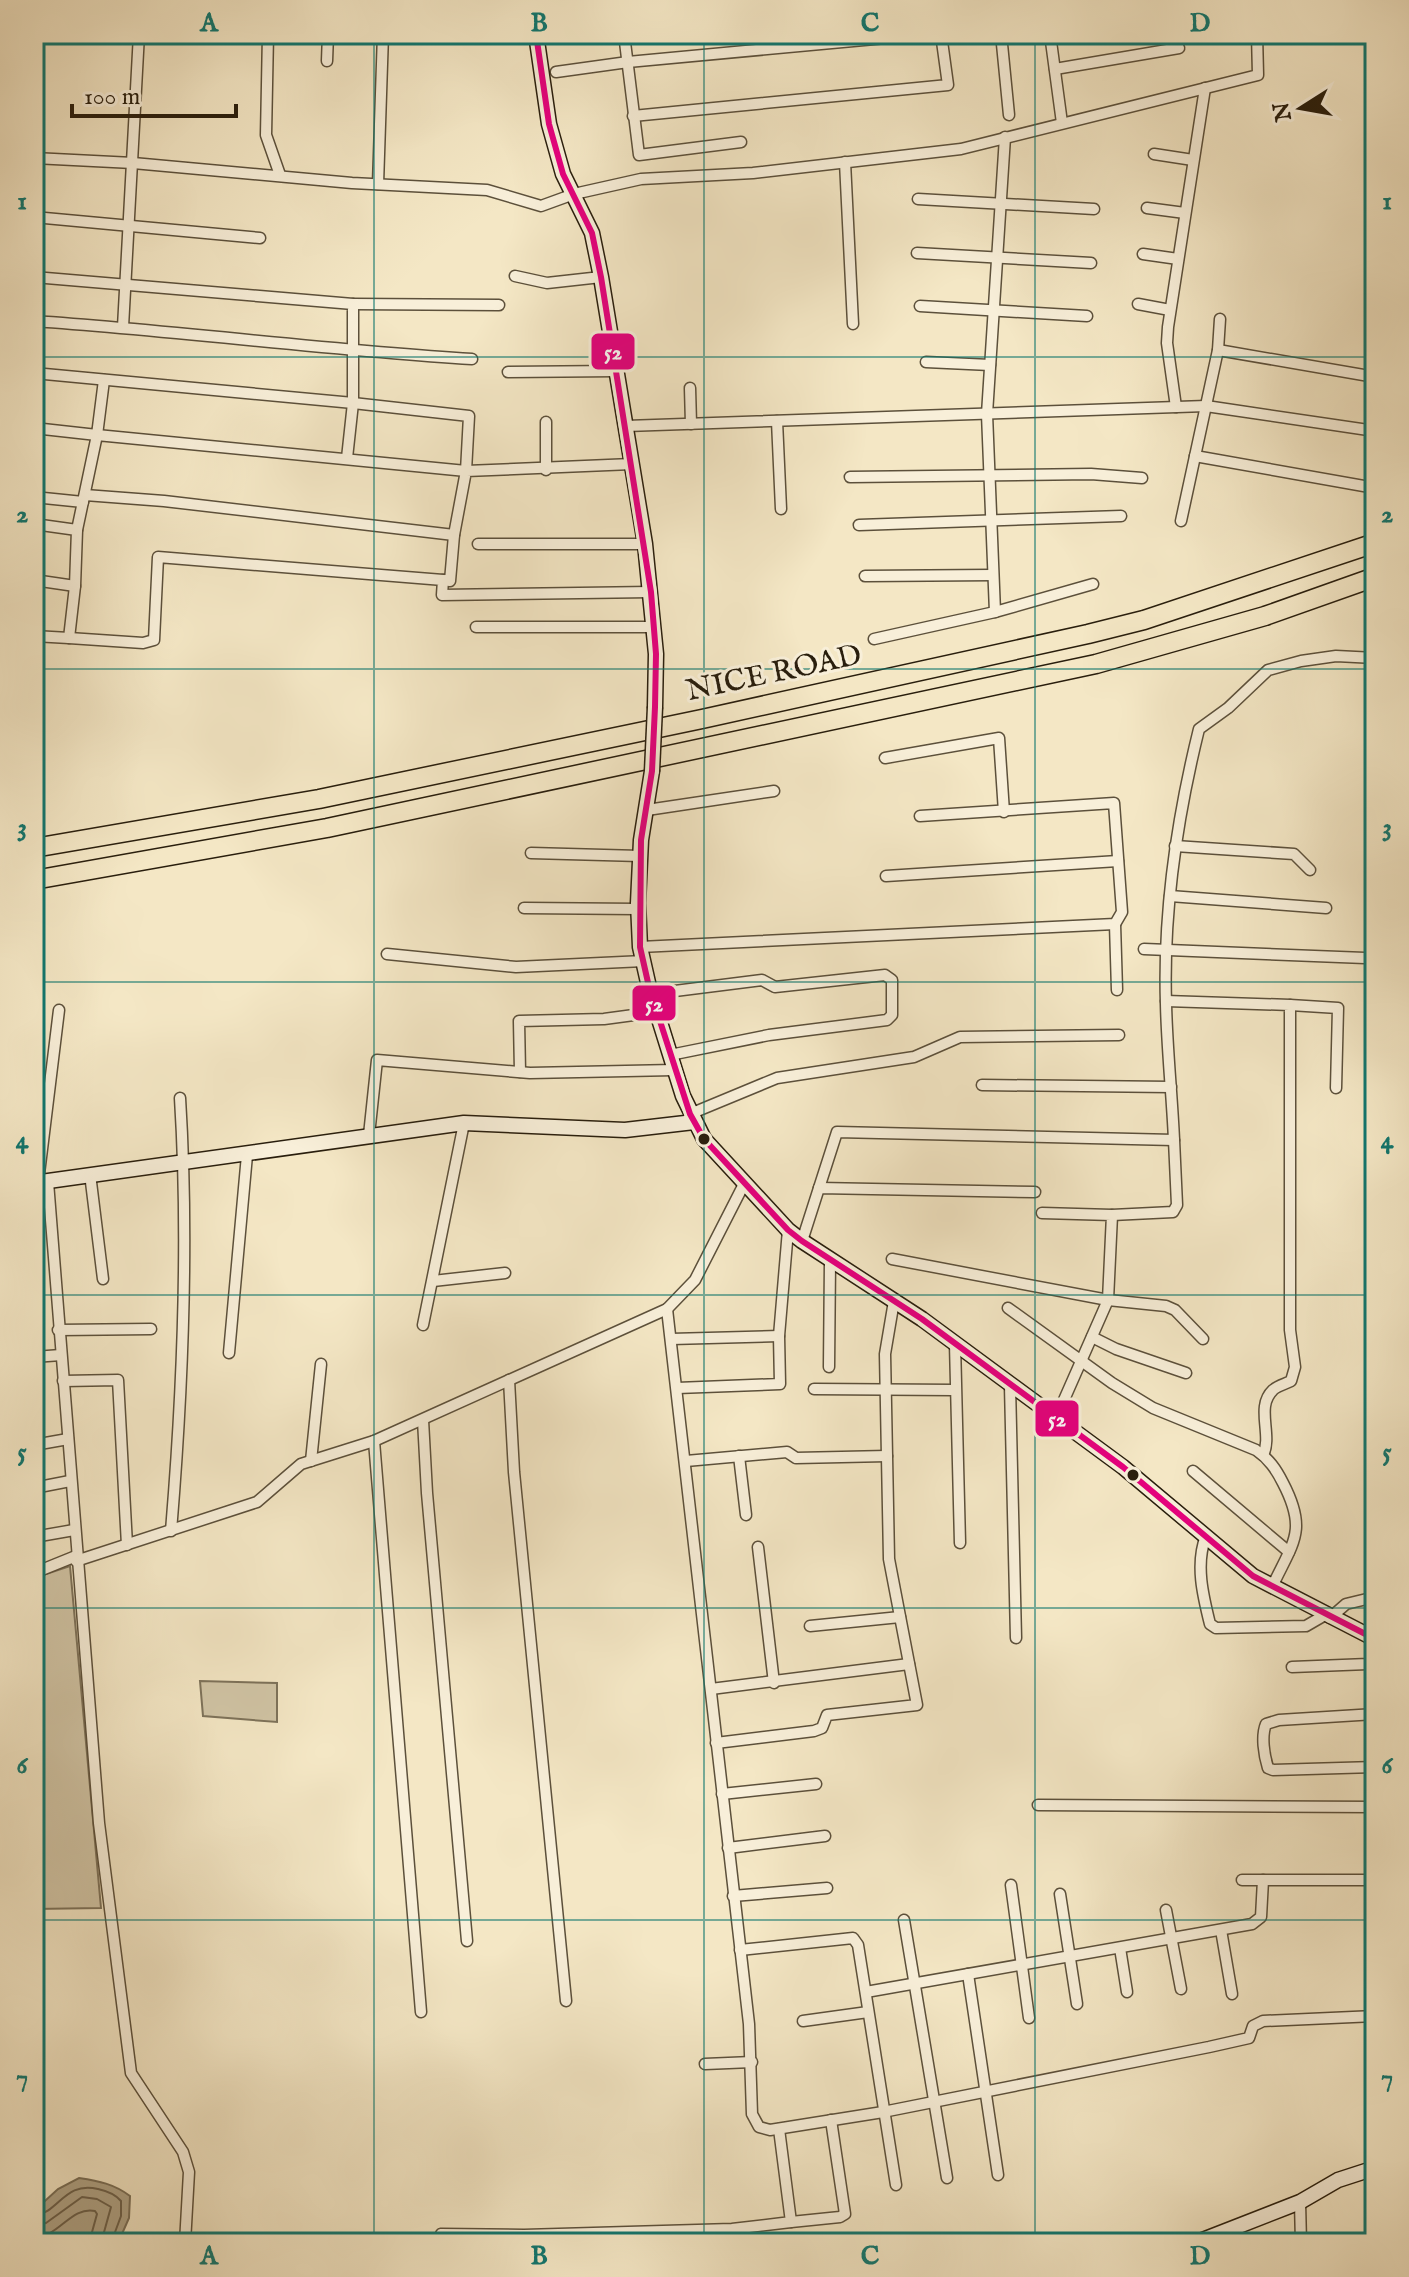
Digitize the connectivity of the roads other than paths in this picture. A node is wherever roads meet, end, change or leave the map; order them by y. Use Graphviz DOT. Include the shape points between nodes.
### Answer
graph roads {
  1 [pos="139,34"];
  2 [pos="268,34"];
  3 [pos="328,34"];
  4 [pos="383,34"];
  5 [pos="536,34"];
  6 [pos="624,34"];
  7 [pos="929,34"];
  8 [pos="941,34"];
  9 [pos="1001,34"];
  10 [pos="1050,34"];
  11 [pos="1257,34"];
  12 [pos="1179,48"];
  13 [pos="327,61"];
  14 [pos="628,62"];
  15 [pos="1055,69"];
  16 [pos="556,72"];
  17 [pos="1205,88"];
  18 [pos="1009,115"];
  19 [pos="633,116"];
  20 [pos="1062,123"];
  21 [pos="1005,137"];
  22 [pos="741,142"];
  23 [pos="1154,154"];
  24 [pos="34,158"];
  25 [pos="1193,160"];
  26 [pos="845,162"];
  27 [pos="133,163"];
  28 [pos="280,175"];
  29 [pos="378,184"];
  30 [pos="574,194"];
  31 [pos="918,199"];
  32 [pos="1000,202"];
  33 [pos="1147,208"];
  34 [pos="1094,209"];
  35 [pos="1185,213"];
  36 [pos="34,217"];
  37 [pos="130,224"];
  38 [pos="260,238"];
  39 [pos="917,253"];
  40 [pos="1143,254"];
  41 [pos="997,256"];
  42 [pos="1178,259"];
  43 [pos="1091,263"];
  44 [pos="515,276"];
  45 [pos="34,277"];
  46 [pos="601,277"];
  47 [pos="126,284"];
  48 [pos="353,304"];
  49 [pos="1138,304"];
  50 [pos="499,305"];
  51 [pos="920,306"];
  52 [pos="1170,310"];
  53 [pos="993,311"];
  54 [pos="1087,316"];
  55 [pos="1220,319"];
  56 [pos="34,321"];
  57 [pos="853,324"];
  58 [pos="123,327"];
  59 [pos="1218,350"];
  60 [pos="353,352"];
  61 [pos="472,359"];
  62 [pos="926,362"];
  63 [pos="990,365"];
  64 [pos="617,371"];
  65 [pos="508,372"];
  66 [pos="34,373"];
  67 [pos="1375,377"];
  68 [pos="104,380"];
  69 [pos="690,388"];
  70 [pos="353,403"];
  71 [pos="1206,406"];
  72 [pos="1176,407"];
  73 [pos="987,414"];
  74 [pos="777,421"];
  75 [pos="546,422"];
  76 [pos="691,424"];
  77 [pos="626,426"];
  78 [pos="34,428"];
  79 [pos="1375,431"];
  80 [pos="97,435"];
  81 [pos="1195,456"];
  82 [pos="347,458"];
  83 [pos="632,464"];
  84 [pos="546,470"];
  85 [pos="466,471"];
  86 [pos="988,475"];
  87 [pos="850,477"];
  88 [pos="1142,478"];
  89 [pos="1375,488"];
  90 [pos="34,497"];
  91 [pos="84,499"];
  92 [pos="781,509"];
  93 [pos="1121,516"];
  94 [pos="1181,521"];
  95 [pos="990,522"];
  96 [pos="34,524"];
  97 [pos="859,525"];
  98 [pos="77,530"];
  99 [pos="454,535"];
  100 [pos="1375,543"];
  101 [pos="478,544"];
  102 [pos="645,544"];
  103 [pos="993,575"];
  104 [pos="865,576"];
  105 [pos="1375,577"];
  106 [pos="34,580"];
  107 [pos="443,580"];
  108 [pos="1093,584"];
  109 [pos="75,586"];
  110 [pos="651,592"];
  111 [pos="995,612"];
  112 [pos="476,627"];
  113 [pos="653,627"];
  114 [pos="34,636"];
  115 [pos="69,638"];
  116 [pos="874,639"];
  117 [pos="1375,658"];
  118 [pos="885,758"];
  119 [pos="774,791"];
  120 [pos="647,810"];
  121 [pos="1004,812"];
  122 [pos="920,816"];
  123 [pos="1175,846"];
  124 [pos="34,848"];
  125 [pos="531,853"];
  126 [pos="640,856"];
  127 [pos="1118,861"];
  128 [pos="1310,870"];
  129 [pos="886,876"];
  130 [pos="34,880"];
  131 [pos="1170,896"];
  132 [pos="524,908"];
  133 [pos="1326,908"];
  134 [pos="638,909"];
  135 [pos="1115,924"];
  136 [pos="1144,949"];
  137 [pos="1168,950"];
  138 [pos="387,954"];
  139 [pos="642,954"];
  140 [pos="1365,958"];
  141 [pos="1117,990"];
  142 [pos="651,994"];
  143 [pos="1166,1001"];
  144 [pos="1290,1005"];
  145 [pos="59,1010"];
  146 [pos="656,1012"];
  147 [pos="1119,1035"];
  148 [pos="672,1063"];
  149 [pos="520,1072"];
  150 [pos="982,1085"];
  151 [pos="1171,1087"];
  152 [pos="1336,1088"];
  153 [pos="180,1098"];
  154 [pos="692,1118"];
  155 [pos="464,1123"];
  156 [pos="369,1135"];
  157 [pos="1174,1140"];
  158 [pos="247,1155"];
  159 [pos="184,1162"];
  160 [pos="90,1174"];
  161 [pos="40,1182"];
  162 [pos="744,1184"];
  163 [pos="819,1188"];
  164 [pos="1035,1192"];
  165 [pos="1042,1213"];
  166 [pos="1112,1215"];
  167 [pos="788,1230"];
  168 [pos="802,1241"];
  169 [pos="892,1259"];
  170 [pos="830,1261"];
  171 [pos="505,1273"];
  172 [pos="103,1279"];
  173 [pos="433,1281"];
  174 [pos="1108,1300"];
  175 [pos="894,1301"];
  176 [pos="1008,1308"];
  177 [pos="667,1309"];
  178 [pos="423,1325"];
  179 [pos="151,1329"];
  180 [pos="58,1330"];
  181 [pos="779,1336"];
  182 [pos="1092,1337"];
  183 [pos="671,1339"];
  184 [pos="1203,1339"];
  185 [pos="955,1344"];
  186 [pos="229,1353"];
  187 [pos="61,1355"];
  188 [pos="34,1357"];
  189 [pos="1081,1361"];
  190 [pos="321,1364"];
  191 [pos="829,1367"];
  192 [pos="1186,1373"];
  193 [pos="509,1380"];
  194 [pos="63,1381"];
  195 [pos="1010,1386"];
  196 [pos="677,1388"];
  197 [pos="814,1389"];
  198 [pos="886,1389"];
  199 [pos="954,1390"];
  200 [pos="1056,1418"];
  201 [pos="423,1420"];
  202 [pos="68,1439"];
  203 [pos="374,1441"];
  204 [pos="34,1445"];
  205 [pos="1263,1455"];
  206 [pos="739,1456"];
  207 [pos="887,1456"];
  208 [pos="311,1461"];
  209 [pos="686,1461"];
  210 [pos="1193,1471"];
  211 [pos="70,1481"];
  212 [pos="34,1488"];
  213 [pos="746,1515"];
  214 [pos="74,1530"];
  215 [pos="171,1531"];
  216 [pos="1206,1536"];
  217 [pos="34,1537"];
  218 [pos="960,1543"];
  219 [pos="127,1545"];
  220 [pos="758,1547"];
  221 [pos="1289,1552"];
  222 [pos="76,1559"];
  223 [pos="34,1573"];
  224 [pos="1272,1587"];
  225 [pos="1375,1597"];
  226 [pos="900,1617"];
  227 [pos="1328,1617"];
  228 [pos="810,1626"];
  229 [pos="1016,1638"];
  230 [pos="1375,1639"];
  231 [pos="1375,1656"];
  232 [pos="909,1664"];
  233 [pos="1292,1667"];
  234 [pos="774,1683"];
  235 [pos="711,1689"];
  236 [pos="1375,1714"];
  237 [pos="716,1743"];
  238 [pos="1375,1767"];
  239 [pos="816,1784"];
  240 [pos="722,1794"];
  241 [pos="1038,1805"];
  242 [pos="1375,1807"];
  243 [pos="825,1836"];
  244 [pos="728,1848"];
  245 [pos="1242,1880"];
  246 [pos="1263,1880"];
  247 [pos="1375,1880"];
  248 [pos="1011,1885"];
  249 [pos="827,1888"];
  250 [pos="1060,1894"];
  251 [pos="733,1896"];
  252 [pos="1166,1910"];
  253 [pos="904,1920"];
  254 [pos="1221,1930"];
  255 [pos="1172,1938"];
  256 [pos="467,1941"];
  257 [pos="1120,1948"];
  258 [pos="740,1950"];
  259 [pos="1069,1957"];
  260 [pos="1022,1965"];
  261 [pos="968,1974"];
  262 [pos="917,1983"];
  263 [pos="1181,1989"];
  264 [pos="866,1992"];
  265 [pos="1127,1992"];
  266 [pos="1232,1994"];
  267 [pos="566,2001"];
  268 [pos="1077,2004"];
  269 [pos="421,2012"];
  270 [pos="868,2012"];
  271 [pos="1375,2016"];
  272 [pos="1029,2018"];
  273 [pos="803,2021"];
  274 [pos="752,2062"];
  275 [pos="705,2064"];
  276 [pos="987,2090"];
  277 [pos="935,2101"];
  278 [pos="883,2112"];
  279 [pos="831,2120"];
  280 [pos="779,2129"];
  281 [pos="1375,2168"];
  282 [pos="998,2175"];
  283 [pos="947,2178"];
  284 [pos="896,2185"];
  285 [pos="1300,2202"];
  286 [pos="791,2222"];
  287 [pos="185,2243"];
  288 [pos="442,2243"];
  289 [pos="1195,2243"];
  290 [pos="1301,2243"];
  1 -- 27 [label="street"];
  2 -- 28 [label="street" via="266,135"];
  3 -- 13 [label="street"];
  4 -- 29 [label="street"];
  5 -- 30 [label="street" via="549,124"];
  6 -- 14 [label="street"];
  7 -- 14 [label="street"];
  8 -- 19 [label="street" via="948,85"];
  9 -- 18 [label="street"];
  10 -- 15 [label="street"];
  11 -- 17 [label="street" via="1258,75"];
  12 -- 15 [label="street"];
  14 -- 16 [label="street"];
  14 -- 19 [label="street"];
  15 -- 20 [label="street"];
  17 -- 20 [label="street"];
  17 -- 25 [label="street"];
  19 -- 22 [label="street" via="639,155"];
  20 -- 21 [label="street"];
  21 -- 26 [label="street" via="961,149"];
  21 -- 32 [label="street"];
  23 -- 25 [label="street"];
  24 -- 27 [label="street"];
  25 -- 35 [label="street"];
  26 -- 30 [label="street" via="641,179"];
  26 -- 57 [label="street"];
  27 -- 28 [label="street"];
  27 -- 37 [label="street"];
  28 -- 29 [label="street"];
  29 -- 30 [label="street" via="487,190 541,206"];
  30 -- 46 [label="street" via="592,233"];
  31 -- 32 [label="street"];
  32 -- 34 [label="street"];
  32 -- 41 [label="street"];
  33 -- 35 [label="street"];
  35 -- 42 [label="street"];
  36 -- 37 [label="street"];
  37 -- 38 [label="street"];
  37 -- 47 [label="street"];
  39 -- 41 [label="street"];
  40 -- 42 [label="street"];
  41 -- 43 [label="street"];
  41 -- 53 [label="street"];
  42 -- 52 [label="street"];
  44 -- 46 [label="street" via="547,283"];
  45 -- 47 [label="street"];
  46 -- 64 [label="street"];
  47 -- 48 [label="street"];
  47 -- 58 [label="street"];
  48 -- 50 [label="street"];
  48 -- 60 [label="street"];
  49 -- 52 [label="street"];
  51 -- 53 [label="street"];
  52 -- 72 [label="street" via="1167,343"];
  53 -- 54 [label="street"];
  53 -- 63 [label="street"];
  55 -- 59 [label="street"];
  56 -- 58 [label="street"];
  58 -- 60 [label="street"];
  59 -- 67 [label="street"];
  59 -- 71 [label="street"];
  60 -- 61 [label="street"];
  60 -- 70 [label="street"];
  62 -- 63 [label="street"];
  63 -- 73 [label="street"];
  64 -- 65 [label="street"];
  64 -- 77 [label="street"];
  66 -- 68 [label="street"];
  68 -- 70 [label="street"];
  68 -- 80 [label="street"];
  69 -- 76 [label="street"];
  70 -- 82 [label="street"];
  70 -- 85 [label="street" via="469,416"];
  71 -- 72 [label="street"];
  71 -- 79 [label="street"];
  71 -- 81 [label="street"];
  72 -- 73 [label="street"];
  73 -- 74 [label="street"];
  73 -- 86 [label="street"];
  74 -- 76 [label="street"];
  74 -- 92 [label="street"];
  75 -- 84 [label="street"];
  76 -- 77 [label="street"];
  77 -- 83 [label="street"];
  78 -- 80 [label="street"];
  80 -- 82 [label="street"];
  80 -- 91 [label="street"];
  81 -- 89 [label="street"];
  81 -- 94 [label="street"];
  82 -- 85 [label="street"];
  83 -- 84 [label="street"];
  83 -- 102 [label="street"];
  84 -- 85 [label="street"];
  85 -- 99 [label="street"];
  86 -- 87 [label="street"];
  86 -- 88 [label="street"];
  86 -- 95 [label="street"];
  90 -- 91 [label="street"];
  91 -- 98 [label="street"];
  91 -- 99 [label="street" via="164,501"];
  93 -- 95 [label="street"];
  95 -- 97 [label="street"];
  95 -- 103 [label="street"];
  96 -- 98 [label="street"];
  98 -- 109 [label="street"];
  99 -- 107 [label="street" via="450,581"];
  100 -- 124 [label="highway, NICE ROAD" via="1088,634 319,799"];
  101 -- 102 [label="street"];
  102 -- 110 [label="street"];
  103 -- 104 [label="street"];
  103 -- 111 [label="street"];
  105 -- 130 [label="highway, NICE ROAD" via="1265,616 1096,664 327,828"];
  106 -- 109 [label="street"];
  107 -- 110 [label="street" via="442,595"];
  107 -- 115 [label="street" via="158,557 154,640"];
  108 -- 111 [label="street"];
  109 -- 115 [label="street"];
  110 -- 113 [label="street"];
  111 -- 116 [label="street"];
  112 -- 113 [label="street"];
  113 -- 120 [label="street, bridge" via="655,707"];
  114 -- 115 [label="street"];
  117 -- 123 [label="street" via="1336,656 1268,670 1199,729"];
  118 -- 121 [label="street" via="999,738"];
  119 -- 120 [label="street"];
  120 -- 126 [label="street"];
  121 -- 122 [label="street"];
  121 -- 127 [label="street" via="1114,803"];
  123 -- 128 [label="street" via="1294,854"];
  123 -- 131 [label="street"];
  125 -- 126 [label="street"];
  126 -- 134 [label="street"];
  127 -- 129 [label="street"];
  127 -- 135 [label="street" via="1122,912"];
  131 -- 133 [label="street"];
  131 -- 137 [label="street"];
  132 -- 134 [label="street"];
  134 -- 139 [label="street"];
  135 -- 139 [label="street"];
  135 -- 141 [label="street"];
  136 -- 137 [label="street"];
  137 -- 140 [label="street"];
  137 -- 143 [label="street"];
  138 -- 139 [label="street" via="516,967"];
  139 -- 142 [label="street"];
  142 -- 146 [label="street"];
  142 -- 148 [label="street" via="762,980 775,987 885,975 892,980 892,1015 887,1020 769,1035"];
  143 -- 144 [label="street"];
  143 -- 151 [label="street"];
  144 -- 152 [label="street" via="1338,1008"];
  144 -- 205 [label="street" via="1290,1330 1295,1367 1291,1381 1268,1398"];
  145 -- 161 [label="street"];
  146 -- 148 [label="street"];
  146 -- 149 [label="street" via="519,1021"];
  147 -- 154 [label="street" via="960,1037 914,1057 777,1078"];
  148 -- 149 [label="street"];
  148 -- 154 [label="street"];
  149 -- 156 [label="street" via="377,1060"];
  150 -- 151 [label="street"];
  151 -- 157 [label="street"];
  153 -- 159 [label="street"];
  154 -- 155 [label="street" via="625,1130"];
  154 -- 162 [label="street"];
  155 -- 156 [label="street"];
  155 -- 173 [label="street"];
  156 -- 158 [label="street"];
  157 -- 163 [label="street" via="837,1132"];
  157 -- 166 [label="street" via="1173,1212"];
  158 -- 159 [label="street"];
  158 -- 186 [label="street"];
  159 -- 160 [label="street"];
  159 -- 215 [label="street" via="181,1363"];
  160 -- 161 [label="street"];
  160 -- 172 [label="street"];
  161 -- 180 [label="street"];
  162 -- 167 [label="street"];
  162 -- 177 [label="street" via="695,1280"];
  163 -- 164 [label="street"];
  163 -- 168 [label="street"];
  165 -- 166 [label="street"];
  166 -- 174 [label="street"];
  167 -- 168 [label="street"];
  167 -- 181 [label="street"];
  168 -- 170 [label="street"];
  169 -- 174 [label="street"];
  170 -- 175 [label="street"];
  170 -- 191 [label="street"];
  171 -- 173 [label="street"];
  173 -- 178 [label="street"];
  174 -- 182 [label="street"];
  174 -- 184 [label="street" via="1166,1306"];
  175 -- 185 [label="street"];
  175 -- 198 [label="street" via="885,1354"];
  176 -- 189 [label="street"];
  177 -- 183 [label="street"];
  177 -- 193 [label="street"];
  179 -- 180 [label="street"];
  180 -- 187 [label="street"];
  181 -- 183 [label="street"];
  181 -- 196 [label="street" via="780,1384"];
  182 -- 189 [label="street"];
  182 -- 192 [label="street"];
  183 -- 196 [label="street"];
  185 -- 195 [label="street"];
  185 -- 199 [label="street"];
  187 -- 188 [label="street"];
  187 -- 194 [label="street"];
  189 -- 200 [label="street"];
  189 -- 205 [label="street" via="1153,1408"];
  190 -- 208 [label="street"];
  193 -- 201 [label="street"];
  193 -- 267 [label="street"];
  194 -- 202 [label="street"];
  194 -- 219 [label="street" via="118,1380"];
  195 -- 200 [label="street"];
  195 -- 229 [label="street"];
  196 -- 209 [label="street"];
  197 -- 198 [label="street"];
  198 -- 199 [label="street"];
  198 -- 207 [label="street"];
  199 -- 218 [label="street"];
  200 -- 216 [label="street"];
  201 -- 203 [label="street"];
  201 -- 256 [label="street"];
  202 -- 204 [label="street"];
  202 -- 211 [label="street"];
  203 -- 208 [label="street"];
  203 -- 269 [label="street"];
  205 -- 221 [label="street" via="1296,1507 1298,1526"];
  206 -- 207 [label="street"];
  206 -- 209 [label="street"];
  206 -- 213 [label="street"];
  207 -- 226 [label="street" via="889,1559"];
  208 -- 215 [label="street" via="257,1502"];
  209 -- 235 [label="street"];
  210 -- 221 [label="street"];
  211 -- 212 [label="street"];
  211 -- 214 [label="street"];
  214 -- 217 [label="street"];
  214 -- 222 [label="street"];
  215 -- 219 [label="street"];
  216 -- 224 [label="street"];
  216 -- 227 [label="street" via="1200,1550 1201,1575 1210,1624 1216,1628 1306,1626"];
  219 -- 222 [label="street"];
  220 -- 234 [label="street"];
  221 -- 224 [label="street"];
  222 -- 223 [label="street"];
  222 -- 287 [label="street" via="99,1823 131,2073 183,2152 189,2172"];
  224 -- 227 [label="street"];
  225 -- 227 [label="street" via="1346,1604"];
  226 -- 228 [label="street"];
  226 -- 232 [label="street"];
  227 -- 230 [label="street"];
  231 -- 233 [label="street" via="1368,1664"];
  232 -- 234 [label="street"];
  232 -- 237 [label="street" via="917,1705 827,1715 822,1728 814,1731"];
  234 -- 235 [label="street"];
  235 -- 237 [label="street"];
  236 -- 238 [label="street" via="1279,1720 1264,1730 1266,1762 1273,1770"];
  237 -- 240 [label="street"];
  239 -- 240 [label="street"];
  240 -- 244 [label="street"];
  241 -- 242 [label="street"];
  243 -- 244 [label="street"];
  244 -- 251 [label="street"];
  245 -- 246 [label="street"];
  246 -- 247 [label="street"];
  246 -- 254 [label="street" via="1257,1922"];
  248 -- 260 [label="street"];
  249 -- 251 [label="street"];
  250 -- 259 [label="street"];
  251 -- 258 [label="street"];
  252 -- 255 [label="street"];
  253 -- 262 [label="street"];
  254 -- 255 [label="street"];
  254 -- 266 [label="street"];
  255 -- 257 [label="street"];
  255 -- 263 [label="street"];
  257 -- 259 [label="street"];
  257 -- 265 [label="street"];
  258 -- 264 [label="street" via="853,1938"];
  258 -- 274 [label="street"];
  259 -- 260 [label="street"];
  259 -- 268 [label="street"];
  260 -- 261 [label="street"];
  260 -- 272 [label="street"];
  261 -- 262 [label="street"];
  261 -- 276 [label="street"];
  262 -- 264 [label="street"];
  262 -- 277 [label="street"];
  264 -- 270 [label="street"];
  270 -- 273 [label="street"];
  270 -- 278 [label="street"];
  271 -- 276 [label="street" via="1263,2021 1253,2026 1249,2038"];
  274 -- 275 [label="street"];
  274 -- 280 [label="street" via="752,2114 759,2127"];
  276 -- 277 [label="street"];
  276 -- 282 [label="street"];
  277 -- 278 [label="street"];
  277 -- 283 [label="street"];
  278 -- 279 [label="street"];
  278 -- 284 [label="street"];
  279 -- 280 [label="street"];
  279 -- 286 [label="street" via="845,2214"];
  280 -- 286 [label="street"];
  281 -- 285 [label="street" via="1338,2180"];
  285 -- 289 [label="street"];
  285 -- 290 [label="street"];
  286 -- 288 [label="street" via="732,2229 441,2234"];
}
